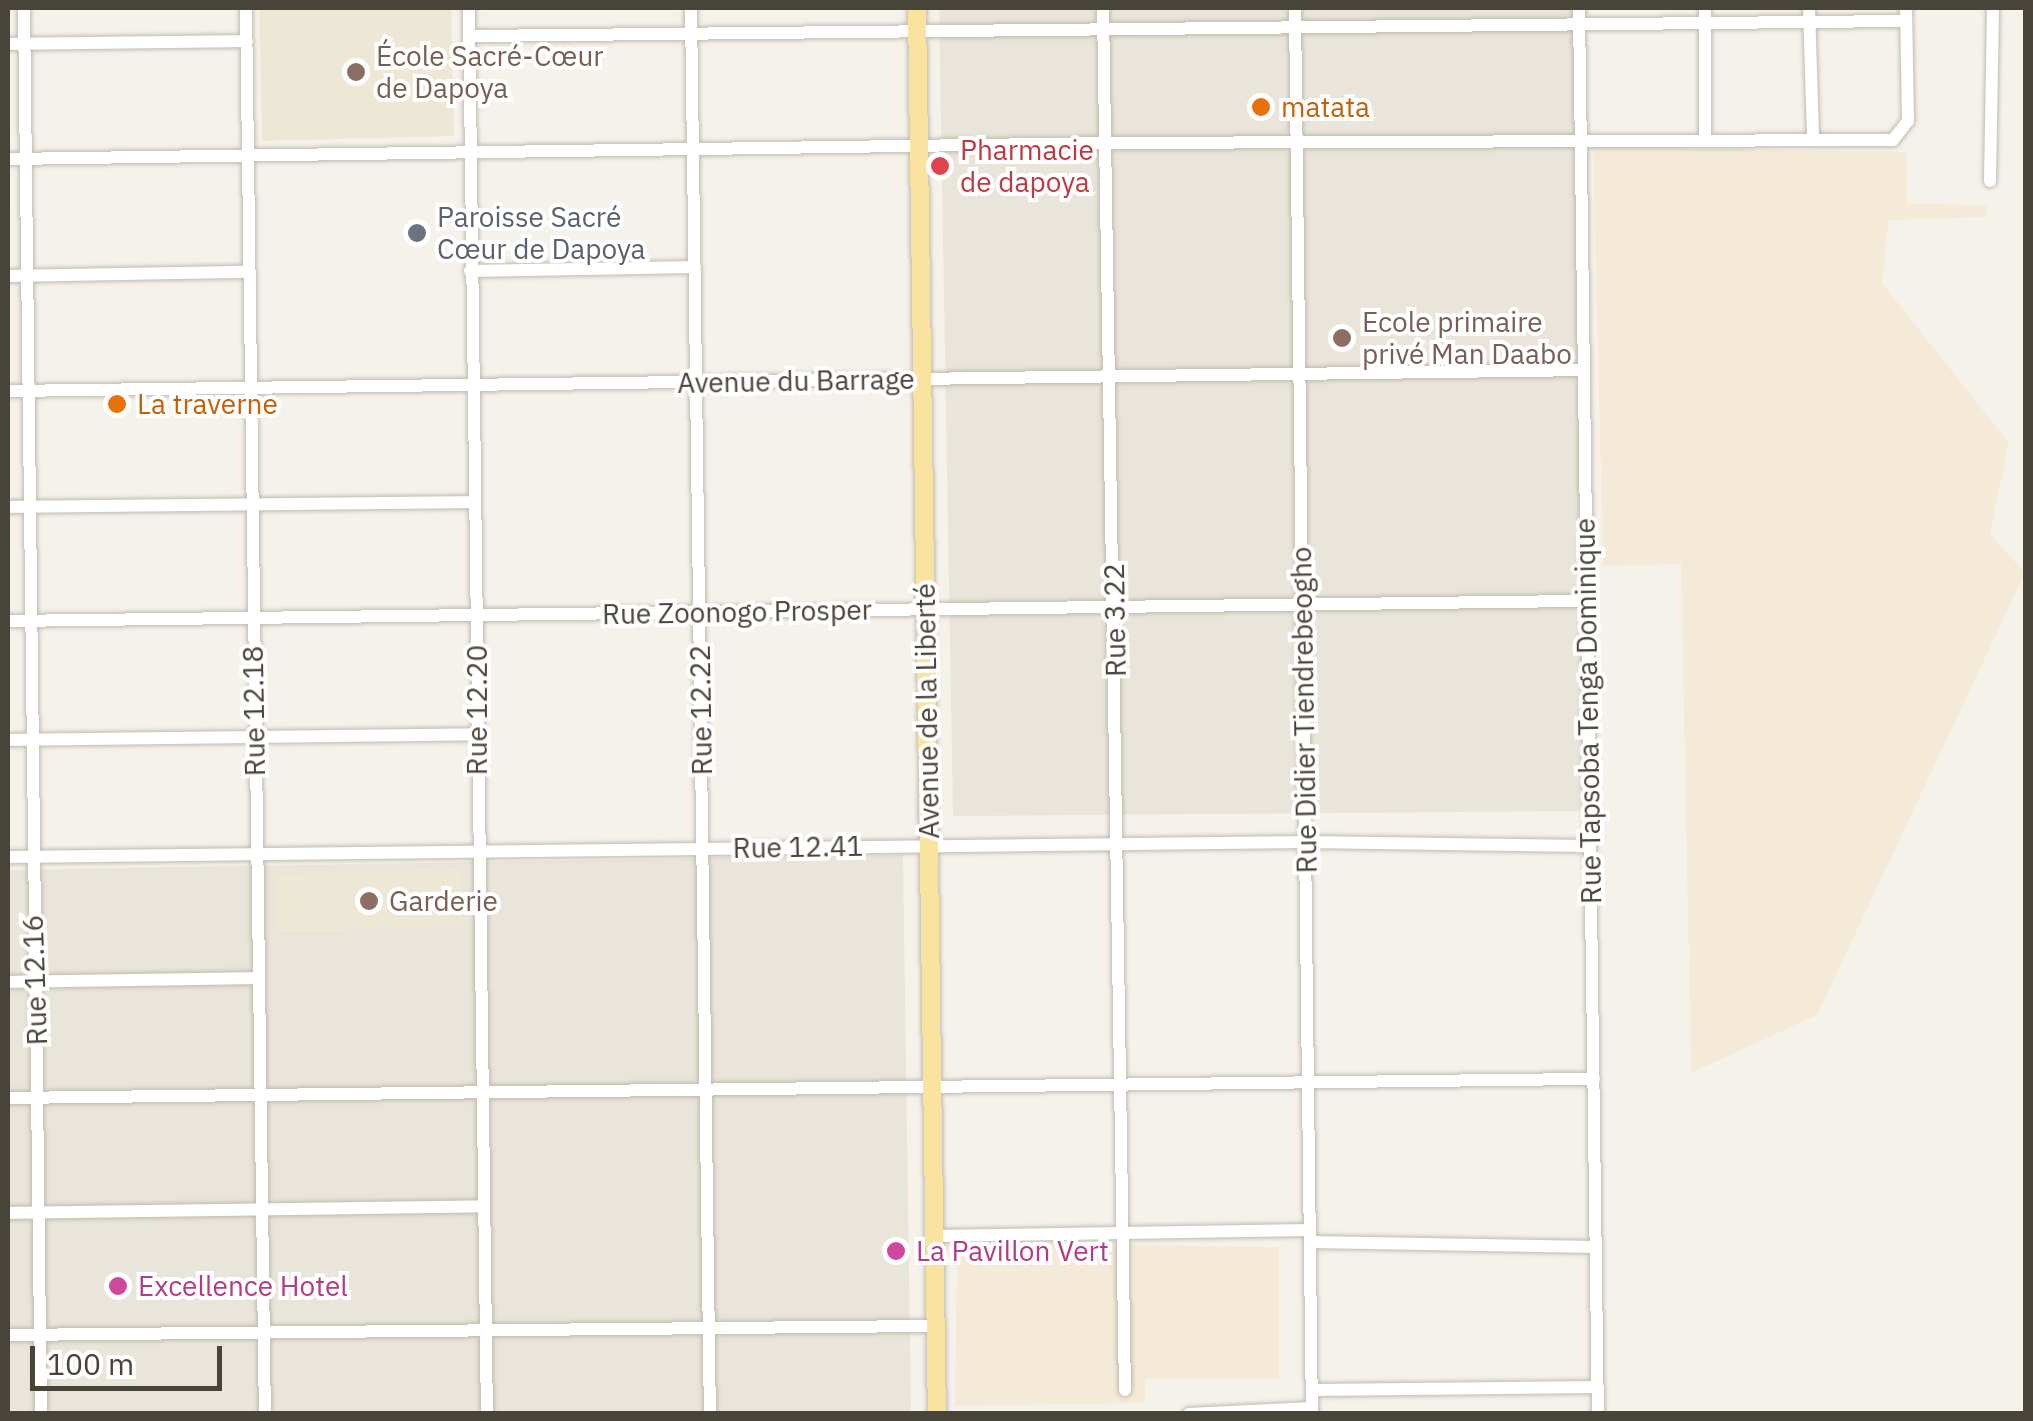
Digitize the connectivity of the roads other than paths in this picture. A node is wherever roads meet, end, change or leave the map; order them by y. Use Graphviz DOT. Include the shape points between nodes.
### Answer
graph roads {
  1 [pos="24,8"];
  2 [pos="246,8"];
  3 [pos="470,8"];
  4 [pos="691,8"];
  5 [pos="917,8"];
  6 [pos="1103,8"];
  7 [pos="1295,8"];
  8 [pos="1705,8"];
  9 [pos="1993,8"];
  10 [pos="1809,14"];
  11 [pos="1906,14"];
  12 [pos="1579,15"];
  13 [pos="1706,25"];
  14 [pos="1295,26"];
  15 [pos="1104,28"];
  16 [pos="917,31"];
  17 [pos="470,36"];
  18 [pos="691,36"];
  19 [pos="247,41"];
  20 [pos="8,44"];
  21 [pos="26,44"];
  22 [pos="1581,138"];
  23 [pos="1813,138"];
  24 [pos="1705,142"];
  25 [pos="1106,143"];
  26 [pos="1297,144"];
  27 [pos="921,148"];
  28 [pos="693,150"];
  29 [pos="472,153"];
  30 [pos="247,154"];
  31 [pos="8,159"];
  32 [pos="28,159"];
  33 [pos="1990,181"];
  34 [pos="694,266"];
  35 [pos="470,271"];
  36 [pos="248,272"];
  37 [pos="8,276"];
  38 [pos="29,276"];
  39 [pos="1584,370"];
  40 [pos="1297,373"];
  41 [pos="922,378"];
  42 [pos="1110,378"];
  43 [pos="696,384"];
  44 [pos="473,386"];
  45 [pos="250,388"];
  46 [pos="30,390"];
  47 [pos="8,391"];
  48 [pos="475,502"];
  49 [pos="251,504"];
  50 [pos="8,507"];
  51 [pos="30,507"];
  52 [pos="1586,602"];
  53 [pos="1304,606"];
  54 [pos="924,608"];
  55 [pos="1115,610"];
  56 [pos="700,615"];
  57 [pos="252,616"];
  58 [pos="477,616"];
  59 [pos="28,621"];
  60 [pos="8,622"];
  61 [pos="476,734"];
  62 [pos="256,735"];
  63 [pos="8,740"];
  64 [pos="31,740"];
  65 [pos="1306,842"];
  66 [pos="931,845"];
  67 [pos="1118,846"];
  68 [pos="1588,846"];
  69 [pos="703,849"];
  70 [pos="254,854"];
  71 [pos="478,854"];
  72 [pos="32,856"];
  73 [pos="8,857"];
  74 [pos="256,978"];
  75 [pos="8,982"];
  76 [pos="33,982"];
  77 [pos="1594,1079"];
  78 [pos="1122,1082"];
  79 [pos="1310,1082"];
  80 [pos="931,1086"];
  81 [pos="483,1090"];
  82 [pos="707,1090"];
  83 [pos="257,1093"];
  84 [pos="8,1098"];
  85 [pos="39,1099"];
  86 [pos="484,1206"];
  87 [pos="8,1212"];
  88 [pos="42,1212"];
  89 [pos="259,1212"];
  90 [pos="1124,1232"];
  91 [pos="935,1236"];
  92 [pos="1310,1236"];
  93 [pos="1596,1247"];
  94 [pos="710,1326"];
  95 [pos="936,1326"];
  96 [pos="484,1328"];
  97 [pos="264,1332"];
  98 [pos="41,1334"];
  99 [pos="8,1335"];
  100 [pos="1598,1387"];
  101 [pos="1126,1390"];
  102 [pos="1312,1390"];
  103 [pos="1312,1411"];
  104 [pos="41,1414"];
  105 [pos="265,1414"];
  106 [pos="486,1414"];
  107 [pos="710,1414"];
  108 [pos="938,1414"];
  109 [pos="1189,1414"];
  110 [pos="1598,1414"];
  1 -- 21 [label="street, Rue 12.16"];
  2 -- 19 [label="street, Rue 12.18"];
  3 -- 17 [label="street, Rue 12.20"];
  4 -- 18 [label="street, Rue 12.22"];
  5 -- 16 [label="main road, Avenue de la Liberté"];
  6 -- 15 [label="street, Rue 3.22"];
  7 -- 14 [label="street, Rue Didier Tiendrebeogho"];
  8 -- 13 [label="street"];
  9 -- 33 [label="street"];
  10 -- 11 [label="street"];
  10 -- 13 [label="street"];
  10 -- 23 [label="street"];
  11 -- 23 [label="street" via="1908,121 1893,140"];
  12 -- 13 [label="street"];
  12 -- 14 [label="street"];
  12 -- 22 [label="street, Rue Tapsoba Tenga Dominique"];
  13 -- 24 [label="street"];
  14 -- 15 [label="street"];
  14 -- 26 [label="street, Rue Didier Tiendrebeogho"];
  15 -- 16 [label="street"];
  15 -- 25 [label="street, Rue 3.22"];
  16 -- 18 [label="street"];
  16 -- 27 [label="main road, Avenue de la Liberté"];
  17 -- 18 [label="street"];
  17 -- 29 [label="street, Rue 12.20"];
  18 -- 28 [label="street, Rue 12.22"];
  19 -- 21 [label="street"];
  19 -- 30 [label="street, Rue 12.18"];
  20 -- 21 [label="street"];
  21 -- 32 [label="street, Rue 12.16"];
  22 -- 24 [label="street"];
  22 -- 26 [label="street"];
  22 -- 39 [label="street, Rue Tapsoba Tenga Dominique"];
  23 -- 24 [label="street"];
  25 -- 26 [label="street"];
  25 -- 27 [label="street"];
  25 -- 42 [label="street, Rue 3.22"];
  26 -- 40 [label="street, Rue Didier Tiendrebeogho"];
  27 -- 28 [label="street"];
  27 -- 41 [label="main road, Avenue de la Liberté"];
  28 -- 29 [label="street"];
  28 -- 34 [label="street, Rue 12.22"];
  29 -- 30 [label="street"];
  29 -- 35 [label="street, Rue 12.20"];
  30 -- 32 [label="street"];
  30 -- 36 [label="street, Rue 12.18"];
  31 -- 32 [label="street"];
  32 -- 38 [label="street, Rue 12.16"];
  34 -- 35 [label="street"];
  34 -- 43 [label="street, Rue 12.22"];
  35 -- 44 [label="street, Rue 12.20"];
  36 -- 38 [label="street"];
  36 -- 45 [label="street, Rue 12.18"];
  37 -- 38 [label="street"];
  38 -- 46 [label="street, Rue 12.16"];
  39 -- 40 [label="street, Avenue du Barrage"];
  39 -- 52 [label="street, Rue Tapsoba Tenga Dominique"];
  40 -- 42 [label="street, Avenue du Barrage"];
  40 -- 53 [label="street, Rue Didier Tiendrebeogho"];
  41 -- 42 [label="street, Avenue du Barrage"];
  41 -- 43 [label="street, Avenue du Barrage"];
  41 -- 54 [label="main road, Avenue de la Liberté"];
  42 -- 55 [label="street, Rue 3.22"];
  43 -- 44 [label="street, Avenue du Barrage"];
  43 -- 56 [label="street, Rue 12.22"];
  44 -- 45 [label="street, Avenue du Barrage"];
  44 -- 48 [label="street, Rue 12.20"];
  45 -- 46 [label="street, Avenue du Barrage"];
  45 -- 49 [label="street, Rue 12.18"];
  46 -- 47 [label="street, Avenue du Barrage"];
  46 -- 51 [label="street, Rue 12.16"];
  48 -- 49 [label="street"];
  48 -- 58 [label="street, Rue 12.20"];
  49 -- 51 [label="street"];
  49 -- 57 [label="street, Rue 12.18"];
  50 -- 51 [label="street"];
  51 -- 59 [label="street, Rue 12.16"];
  52 -- 53 [label="street, Rue Zoonogo Prosper"];
  52 -- 68 [label="street, Rue Tapsoba Tenga Dominique"];
  53 -- 55 [label="street, Rue Zoonogo Prosper"];
  53 -- 65 [label="street, Rue Didier Tiendrebeogho"];
  54 -- 55 [label="street, Rue Zoonogo Prosper"];
  54 -- 56 [label="street, Rue Zoonogo Prosper"];
  54 -- 66 [label="main road, Avenue de la Liberté"];
  55 -- 67 [label="street, Rue 3.22"];
  56 -- 58 [label="street, Rue Zoonogo Prosper"];
  56 -- 69 [label="street, Rue 12.22"];
  57 -- 58 [label="street, Rue Zoonogo Prosper"];
  57 -- 59 [label="street, Rue Zoonogo Prosper"];
  57 -- 62 [label="street, Rue 12.18"];
  58 -- 61 [label="street, Rue 12.20"];
  59 -- 60 [label="street, Rue Zoonogo Prosper"];
  59 -- 64 [label="street, Rue 12.16"];
  61 -- 62 [label="street"];
  61 -- 71 [label="street, Rue 12.20"];
  62 -- 64 [label="street"];
  62 -- 70 [label="street, Rue 12.18"];
  63 -- 64 [label="street"];
  64 -- 72 [label="street, Rue 12.16"];
  65 -- 67 [label="street, Rue 12.41"];
  65 -- 68 [label="street, Rue 12.41"];
  65 -- 79 [label="street, Rue Didier Tiendrebeogho"];
  66 -- 67 [label="street, Rue 12.41"];
  66 -- 69 [label="street, Rue 12.41"];
  66 -- 80 [label="main road, Avenue de la Liberté"];
  67 -- 78 [label="street, Rue 3.22"];
  68 -- 77 [label="street, Rue Tapsoba Tenga Dominique"];
  69 -- 71 [label="street, Rue 12.41"];
  69 -- 82 [label="street, Rue 12.22"];
  70 -- 71 [label="street, Rue 12.41"];
  70 -- 72 [label="street, Rue 12.41"];
  70 -- 74 [label="street, Rue 12.18"];
  71 -- 81 [label="street, Rue 12.20"];
  72 -- 73 [label="street, Rue 12.41"];
  72 -- 76 [label="street, Rue 12.16"];
  74 -- 76 [label="street"];
  74 -- 83 [label="street, Rue 12.18"];
  75 -- 76 [label="street"];
  76 -- 85 [label="street, Rue 12.16"];
  77 -- 79 [label="street"];
  77 -- 93 [label="street, Rue Tapsoba Tenga Dominique"];
  78 -- 79 [label="street"];
  78 -- 80 [label="street"];
  78 -- 90 [label="street, Rue 3.22"];
  79 -- 92 [label="street, Rue Didier Tiendrebeogho"];
  80 -- 82 [label="street"];
  80 -- 91 [label="main road, Avenue de la Liberté"];
  81 -- 82 [label="street"];
  81 -- 83 [label="street"];
  81 -- 86 [label="street, Rue 12.20"];
  82 -- 94 [label="street, Rue 12.22"];
  83 -- 85 [label="street"];
  83 -- 89 [label="street, Rue 12.18"];
  84 -- 85 [label="street"];
  85 -- 88 [label="street, Rue 12.16"];
  86 -- 89 [label="street"];
  86 -- 96 [label="street, Rue 12.20"];
  87 -- 88 [label="street"];
  88 -- 89 [label="street"];
  88 -- 98 [label="street, Rue 12.16"];
  89 -- 97 [label="street, Rue 12.18"];
  90 -- 91 [label="street"];
  90 -- 92 [label="street"];
  90 -- 101 [label="street, Rue 3.22"];
  91 -- 95 [label="main road, Avenue de la Liberté"];
  92 -- 93 [label="street"];
  92 -- 102 [label="street, Rue Didier Tiendrebeogho"];
  93 -- 100 [label="street, Rue Tapsoba Tenga Dominique"];
  94 -- 95 [label="street"];
  94 -- 96 [label="street"];
  94 -- 107 [label="street, Rue 12.22"];
  95 -- 108 [label="main road, Avenue de la Liberté"];
  96 -- 97 [label="street"];
  96 -- 106 [label="street, Rue 12.20"];
  97 -- 98 [label="street"];
  97 -- 105 [label="street, Rue 12.18"];
  98 -- 99 [label="street"];
  98 -- 104 [label="street, Rue 12.16"];
  100 -- 102 [label="street"];
  100 -- 110 [label="street, Rue Tapsoba Tenga Dominique"];
  102 -- 103 [label="street, Rue Didier Tiendrebeogho"];
  103 -- 109 [label="street"];
}
